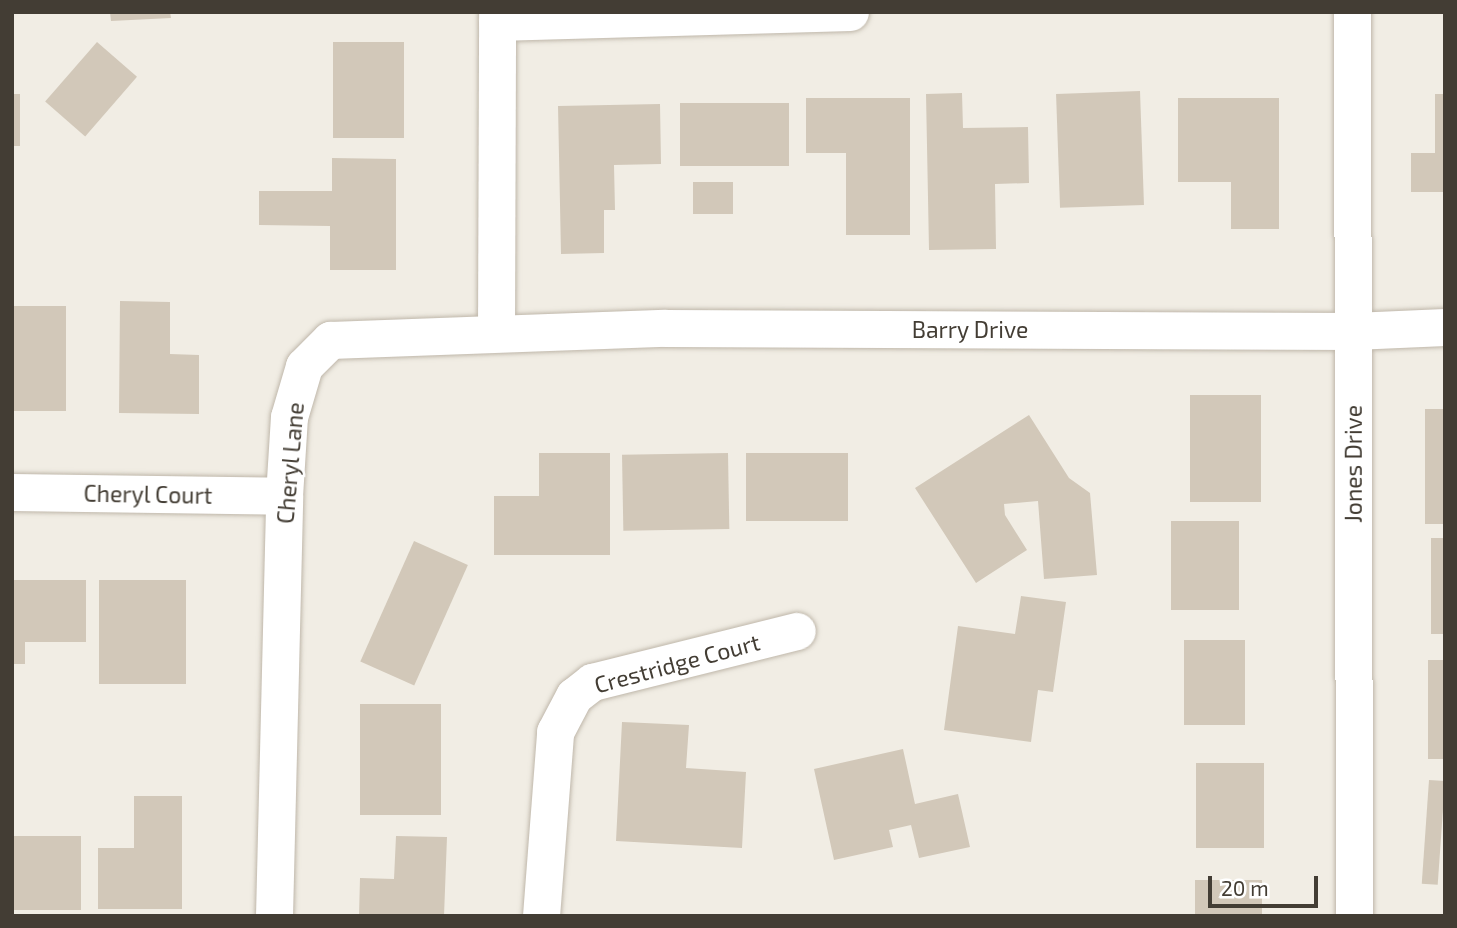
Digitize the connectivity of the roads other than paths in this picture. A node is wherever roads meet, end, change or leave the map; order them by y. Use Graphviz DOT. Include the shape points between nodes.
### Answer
graph roads {
  1 [pos="850,12"];
  2 [pos="1352,12"];
  3 [pos="497,17"];
  4 [pos="1445,327"];
  5 [pos="1353,331"];
  6 [pos="496,333"];
  7 [pos="12,492"];
  8 [pos="284,496"];
  9 [pos="797,631"];
  10 [pos="274,916"];
  11 [pos="541,916"];
  12 [pos="1354,916"];
  1 -- 3 [label="street"];
  2 -- 5 [label="street, Jones Drive"];
  3 -- 6 [label="street"];
  4 -- 5 [label="street, Barry Drive"];
  5 -- 6 [label="street, Barry Drive" via="665,328"];
  5 -- 12 [label="street, Jones Drive"];
  6 -- 8 [label="street, Cheryl Lane" via="331,340 304,366 289,417"];
  7 -- 8 [label="street, Cheryl Court"];
  8 -- 10 [label="street, Cheryl Lane"];
  9 -- 11 [label="street, Crestridge Court" via="592,682 574,696 555,732"];
}
